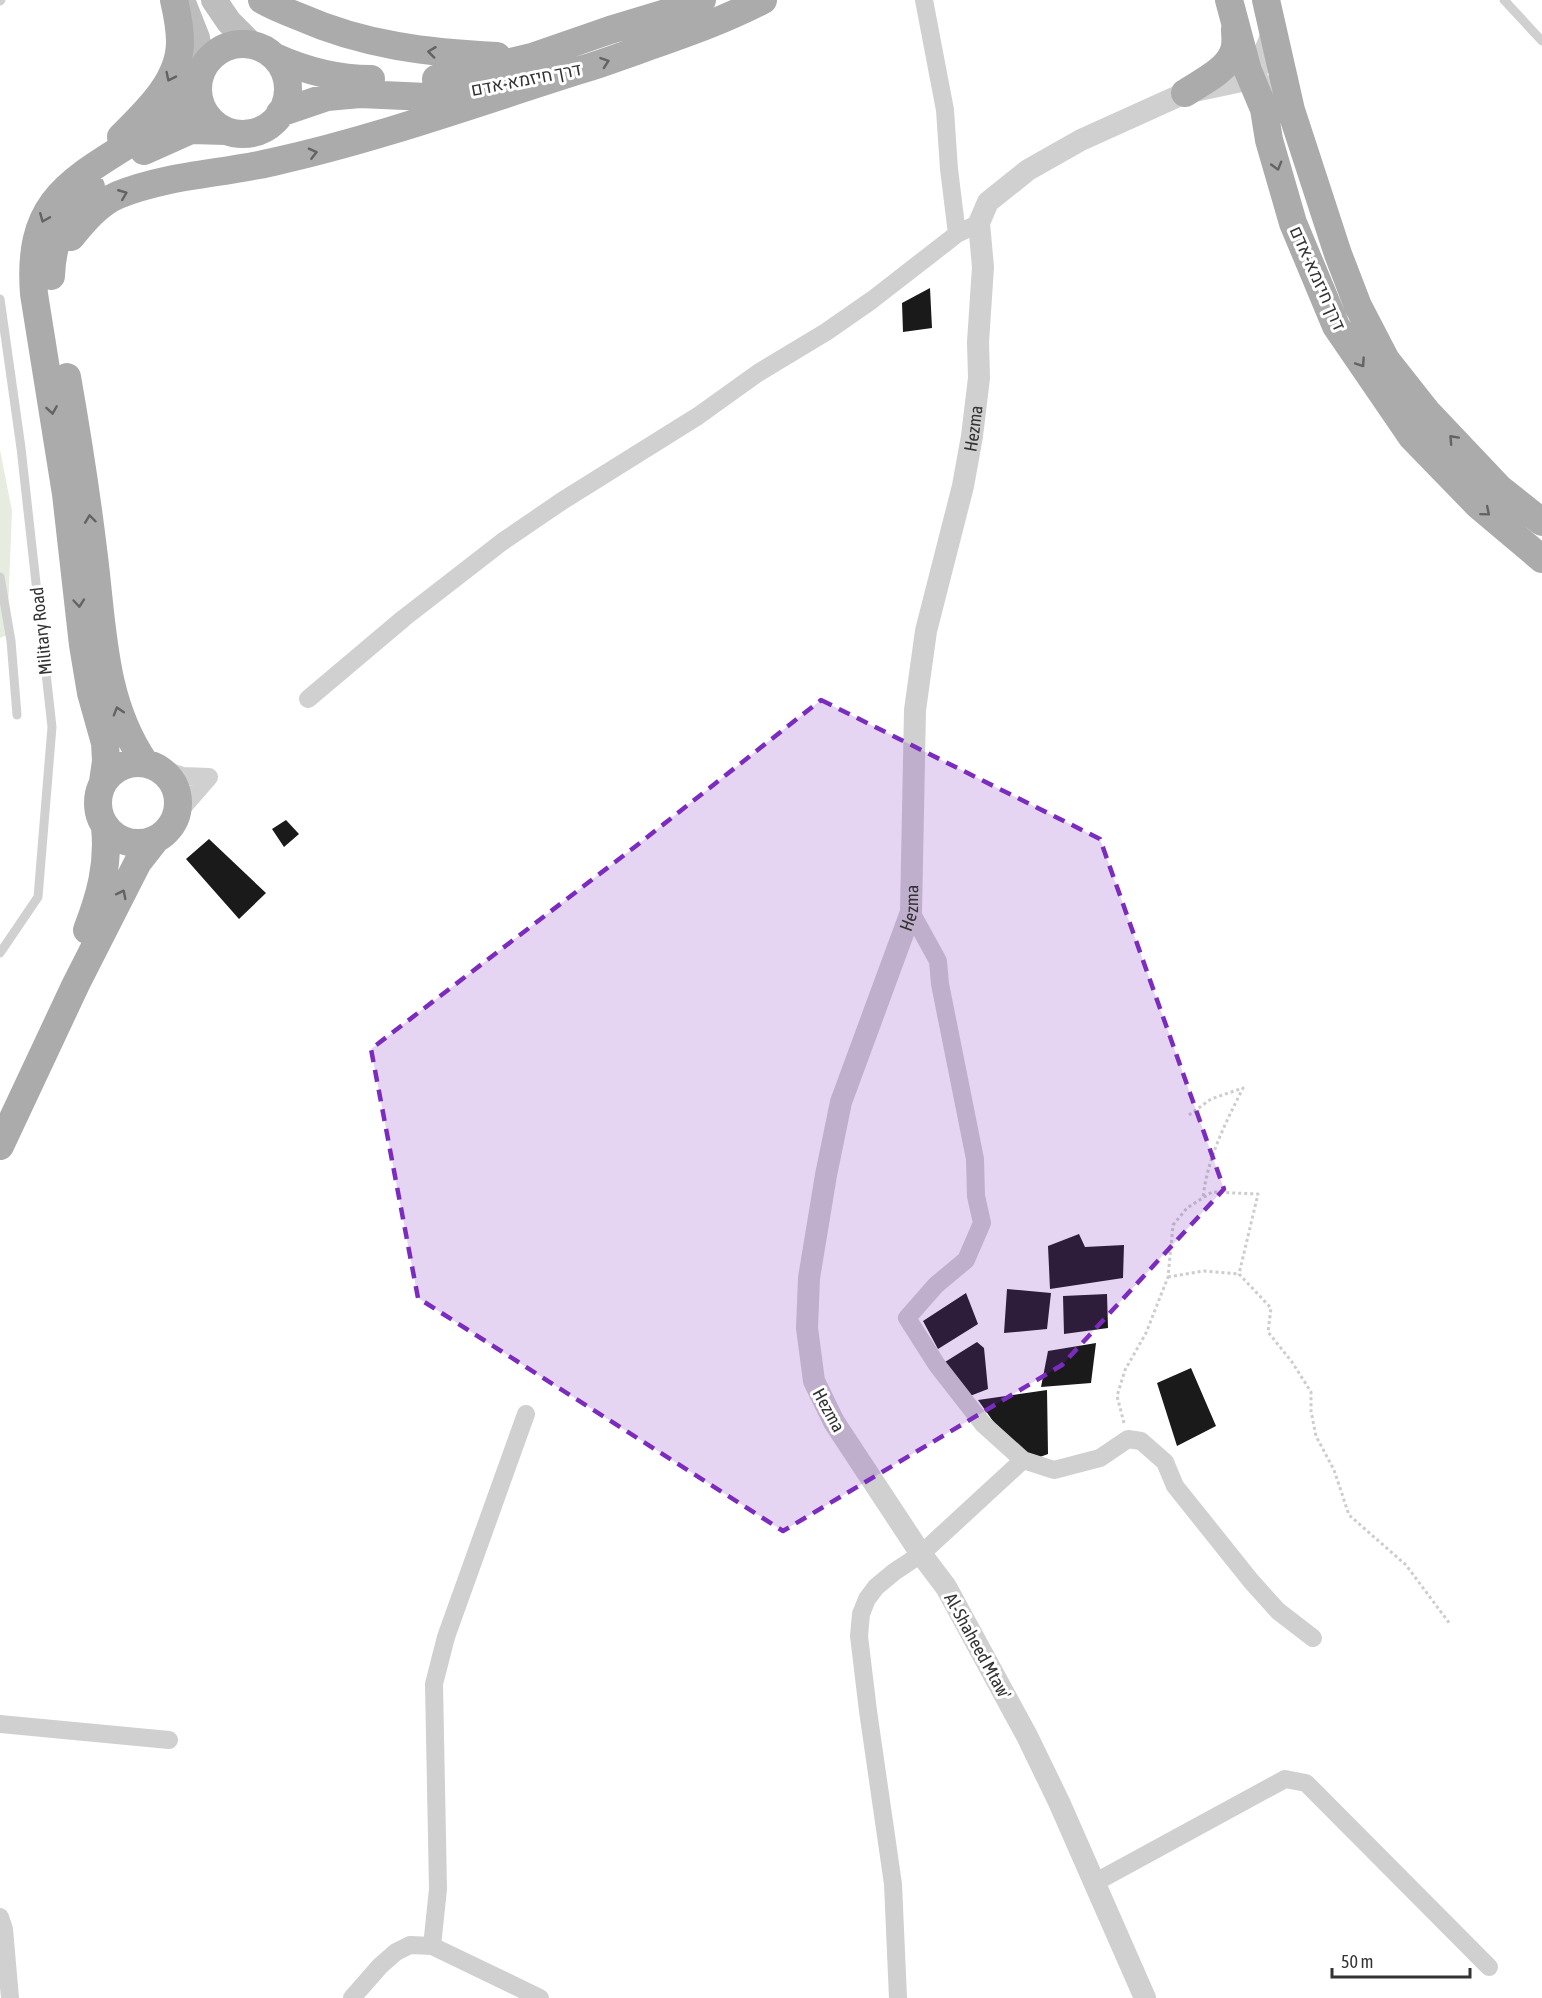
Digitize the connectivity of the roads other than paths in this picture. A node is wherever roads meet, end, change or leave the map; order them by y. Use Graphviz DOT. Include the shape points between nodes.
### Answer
graph roads {
  1 [pos="174,0"];
  2 [pos="182,0"];
  3 [pos="214,0"];
  4 [pos="262,0"];
  5 [pos="702,0"];
  6 [pos="763,0"];
  7 [pos="924,0"];
  8 [pos="1266,0"];
  9 [pos="1504,0"];
  10 [pos="1232,12"];
  11 [pos="1274,29"];
  12 [pos="1542,41"];
  13 [pos="263,51"];
  14 [pos="532,57"];
  15 [pos="577,71"];
  16 [pos="200,75"];
  17 [pos="1251,79"];
  18 [pos="1214,87"];
  19 [pos="1185,93"];
  20 [pos="1277,109"];
  21 [pos="280,113"];
  22 [pos="226,131"];
  23 [pos="81,175"];
  24 [pos="979,223"];
  25 [pos="957,234"];
  26 [pos="51,262"];
  27 [pos="0,299"];
  28 [pos="1542,522"];
  29 [pos="1542,559"];
  30 [pos="0,577"];
  31 [pos="308,699"];
  32 [pos="17,715"];
  33 [pos="152,765"];
  34 [pos="103,782"];
  35 [pos="105,827"];
  36 [pos="156,839"];
  37 [pos="911,912"];
  38 [pos="0,953"];
  39 [pos="41,1059"];
  40 [pos="0,1146"];
  41 [pos="526,1414"];
  42 [pos="1023,1460"];
  43 [pos="921,1554"];
  44 [pos="1313,1638"];
  45 [pos="0,1724"];
  46 [pos="169,1740"];
  47 [pos="1094,1883"];
  48 [pos="0,1917"];
  49 [pos="432,1946"];
  50 [pos="1489,1967"];
  51 [pos="1142,1991"];
  52 [pos="10,1998"];
  53 [pos="352,1998"];
  54 [pos="540,1998"];
  55 [pos="898,1998"];
  1 -- 23 [label="main road, one-way" via="180,43 176,66 164,90"];
  2 -- 16 [label="main road" via="197,38"];
  3 -- 13 [label="main road" via="229,22"];
  14 -- 4 [label="main road, one-way" via="450,54 359,39"];
  5 -- 14 [label="main road, דרך חיזמא-אדם"];
  15 -- 6 [label="main road, דרך חיזמא-אדם, one-way" via="734,15"];
  7 -- 25 [label="street" via="945,110"];
  8 -- 11 [label="main road, דרך חיזמא-אדם"];
  9 -- 12 [label="lane"];
  10 -- 17 [label="main road, דרך חיזמא-אדם"];
  10 -- 19 [label="main road" via="1236,45 1233,55"];
  11 -- 17 [label="street"];
  11 -- 20 [label="main road, דרך חיזמא-אדם"];
  13 -- 14 [label="main road, דרך חיזמא-אדם" via="297,67 352,79 443,78"];
  13 -- 16 [label="main road" via="227,46 208,60"];
  13 -- 21 [label="main road" via="283,70 287,84"];
  15 -- 21 [label="main road, דרך חיזמא-אדם" via="427,97 327,97"];
  26 -- 15 [label="main road, one-way" via="88,217 114,196 133,189 322,150"];
  16 -- 22 [label="main road" via="198,96 203,111"];
  16 -- 23 [label="main road" via="185,103 163,123"];
  17 -- 18 [label="street"];
  17 -- 20 [label="main road, דרך חיזמא-אדם"];
  18 -- 19 [label="street"];
  18 -- 20 [label="main road" via="1233,87"];
  19 -- 24 [label="street" via="1081,140 1028,171 988,202"];
  28 -- 20 [label="main road, דרך חיזמא-אדם, one-way" via="1491,480 1427,412 1386,360 1358,306"];
  20 -- 29 [label="main road, דרך חיזמא-אדם, one-way" via="1269,140 1293,222 1336,326 1412,437 1478,505"];
  21 -- 22 [label="main road" via="256,132"];
  22 -- 26 [label="main road" via="191,130 114,168 69,210"];
  23 -- 34 [label="main road, one-way" via="48,207 34,247 32,268 66,494 83,645 105,743"];
  24 -- 25 [label="street"];
  24 -- 37 [label="street, Hezma" via="983,267 979,378 972,436 926,631 915,710"];
  25 -- 31 [label="street" via="826,332 758,372 698,416 502,542"];
  33 -- 26 [label="main road, one-way" via="130,742 111,688 86,491 50,288"];
  27 -- 38 [label="lane, Military Road" via="52,727 38,897"];
  30 -- 32 [label="lane" via="11,641"];
  33 -- 34 [label="main road" via="133,762 121,766"];
  33 -- 36 [label="main road" via="168,777 178,802 172,825"];
  34 -- 35 [label="main road" via="97,805"];
  35 -- 36 [label="main road" via="128,843"];
  35 -- 39 [label="main road" via="107,849 99,897"];
  39 -- 36 [label="main road, one-way" via="138,862"];
  37 -- 42 [label="street" via="938,961 975,1160 982,1223 966,1260 936,1285 907,1318 937,1365 983,1424"];
  37 -- 43 [label="street, Hezma" via="841,1102 809,1278 807,1328 813,1381 834,1422"];
  39 -- 40 [label="main road"];
  41 -- 49 [label="street" via="446,1637 434,1684 438,1889"];
  42 -- 43 [label="street"];
  42 -- 44 [label="street" via="1054,1470 1100,1458 1128,1439 1141,1441 1165,1462 1175,1486 1251,1581 1278,1611"];
  43 -- 47 [label="street, Al-Shaheed Mtaw'" via="946,1587 1027,1736"];
  43 -- 55 [label="street" via="894,1572 867,1599 859,1636 893,1884"];
  45 -- 46 [label="street"];
  47 -- 50 [label="street" via="1285,1779 1306,1783"];
  47 -- 51 [label="street, Al-Shaheed Mtaw'"];
  48 -- 52 [label="street"];
  49 -- 53 [label="street" via="410,1945 396,1952"];
  49 -- 54 [label="street"];
}
